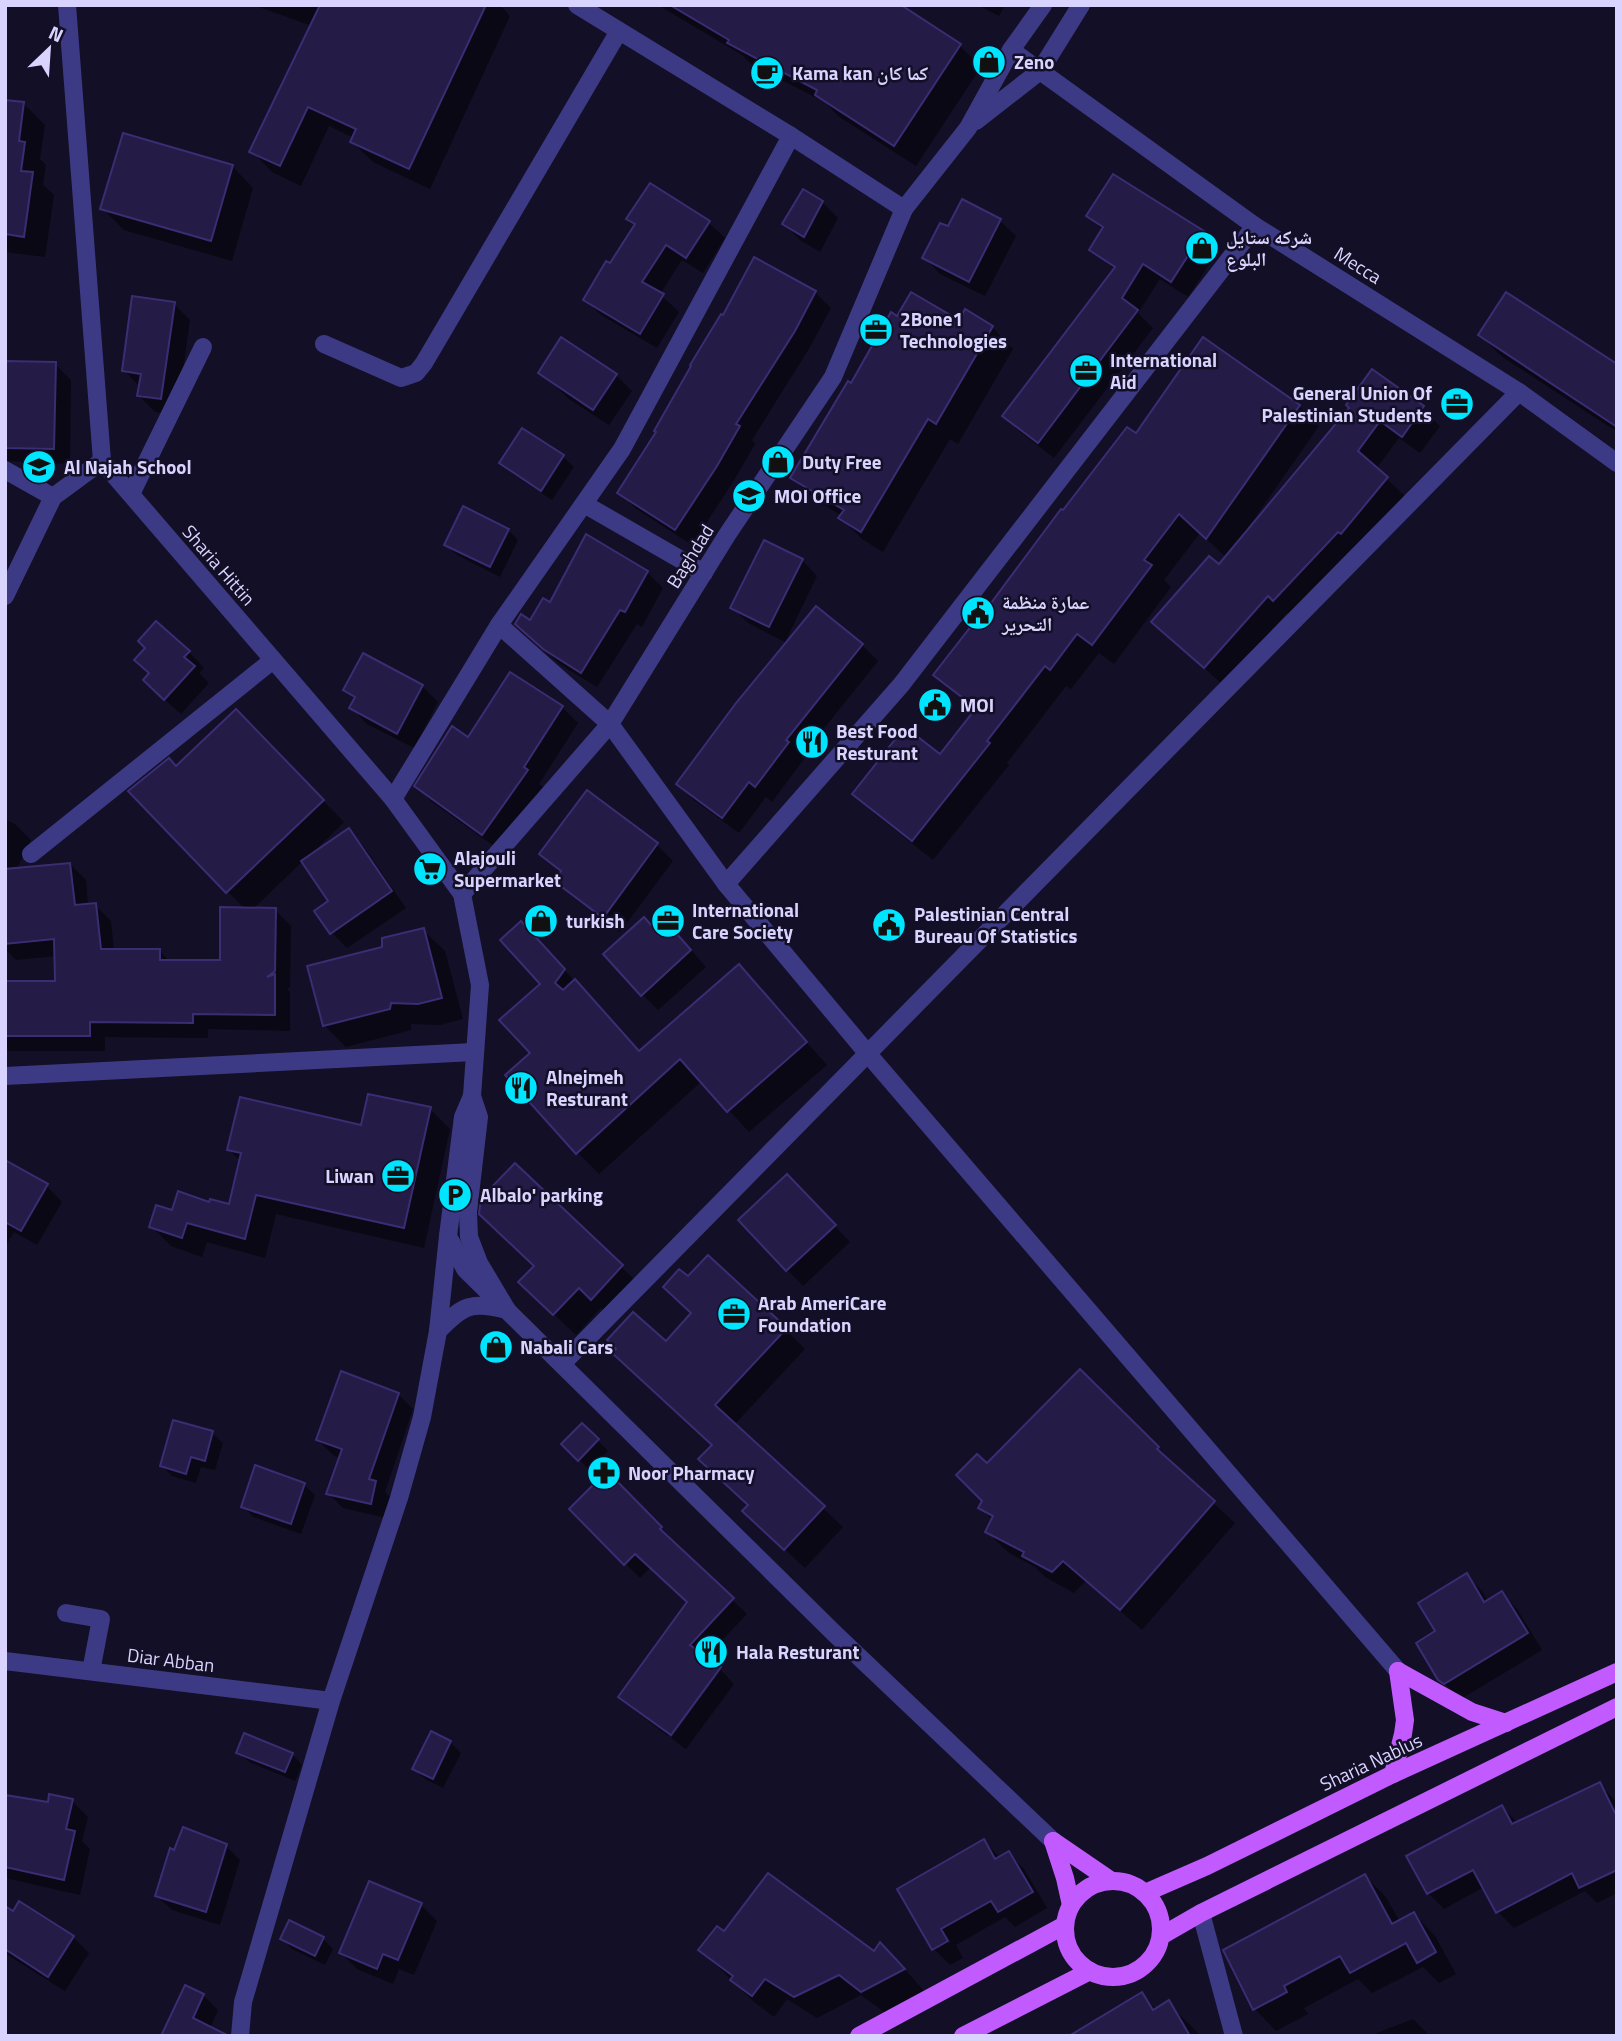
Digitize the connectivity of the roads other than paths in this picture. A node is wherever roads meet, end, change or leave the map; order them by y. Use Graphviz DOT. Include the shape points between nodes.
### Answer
graph roads {
  1 [pos="67,5"];
  2 [pos="577,5"];
  3 [pos="1043,5"];
  4 [pos="1081,5"];
  5 [pos="619,31"];
  6 [pos="1011,50"];
  7 [pos="1040,71"];
  8 [pos="968,128"];
  9 [pos="791,136"];
  10 [pos="904,209"];
  11 [pos="1255,226"];
  12 [pos="324,344"];
  13 [pos="203,347"];
  14 [pos="1519,392"];
  15 [pos="102,461"];
  16 [pos="1617,463"];
  17 [pos="5,470"];
  18 [pos="131,494"];
  19 [pos="53,497"];
  20 [pos="584,503"];
  21 [pos="704,573"];
  22 [pos="5,596"];
  23 [pos="499,625"];
  24 [pos="273,660"];
  25 [pos="610,724"];
  26 [pos="393,799"];
  27 [pos="31,854"];
  28 [pos="726,884"];
  29 [pos="462,894"];
  30 [pos="474,1052"];
  31 [pos="868,1054"];
  32 [pos="5,1076"];
  33 [pos="472,1096"];
  34 [pos="448,1236"];
  35 [pos="472,1266"];
  36 [pos="441,1289"];
  37 [pos="507,1310"];
  38 [pos="438,1331"];
  39 [pos="562,1364"];
  40 [pos="66,1613"];
  41 [pos="5,1661"];
  42 [pos="90,1671"];
  43 [pos="1398,1671"];
  44 [pos="1617,1672"];
  45 [pos="331,1701"];
  46 [pos="1617,1707"];
  47 [pos="1506,1723"];
  48 [pos="1393,1774"];
  49 [pos="1053,1841"];
  50 [pos="1110,1880"];
  51 [pos="1145,1893"];
  52 [pos="1071,1905"];
  53 [pos="1200,1913"];
  54 [pos="1065,1925"];
  55 [pos="1161,1936"];
  56 [pos="1090,1971"];
  57 [pos="240,2036"];
  58 [pos="859,2036"];
  59 [pos="963,2036"];
  60 [pos="1234,2036"];
  1 -- 15 [label="street"];
  2 -- 5 [label="street"];
  3 -- 6 [label="street"];
  4 -- 7 [label="street"];
  5 -- 9 [label="street"];
  5 -- 12 [label="street" via="416,373 401,378"];
  6 -- 7 [label="street, Mecca"];
  6 -- 8 [label="street"];
  7 -- 8 [label="street"];
  7 -- 11 [label="street, Mecca"];
  8 -- 10 [label="street, Baghdad"];
  9 -- 10 [label="street"];
  9 -- 20 [label="street" via="622,449"];
  10 -- 21 [label="street, Baghdad" via="833,377"];
  11 -- 14 [label="street, Mecca"];
  11 -- 28 [label="street" via="901,685"];
  13 -- 18 [label="street"];
  14 -- 16 [label="street, Mecca"];
  14 -- 31 [label="street"];
  15 -- 18 [label="street, Sharia Hittin"];
  15 -- 19 [label="street"];
  17 -- 19 [label="street"];
  18 -- 24 [label="street, Sharia Hittin"];
  19 -- 22 [label="street"];
  20 -- 21 [label="street"];
  20 -- 23 [label="street"];
  21 -- 25 [label="street, Baghdad"];
  23 -- 25 [label="street"];
  23 -- 26 [label="street"];
  24 -- 26 [label="street, Sharia Hittin"];
  24 -- 27 [label="street"];
  25 -- 28 [label="street"];
  25 -- 29 [label="street, Baghdad"];
  26 -- 29 [label="street, Sharia Hittin"];
  28 -- 31 [label="street"];
  29 -- 30 [label="street, Sharia Hittin" via="480,985"];
  30 -- 32 [label="street"];
  30 -- 33 [label="street, Sharia Hittin"];
  31 -- 39 [label="street"];
  31 -- 43 [label="street"];
  33 -- 34 [label="street" via="464,1117"];
  33 -- 35 [label="street" via="479,1117 468,1212"];
  34 -- 35 [label="street"];
  34 -- 36 [label="street"];
  35 -- 36 [label="street"];
  35 -- 37 [label="street"];
  36 -- 38 [label="street"];
  37 -- 38 [label="street" via="483,1304 458,1310"];
  37 -- 39 [label="street"];
  38 -- 45 [label="street" via="422,1417 399,1498"];
  39 -- 49 [label="street"];
  40 -- 42 [label="street" via="101,1619"];
  41 -- 42 [label="street, Diar Abban"];
  42 -- 45 [label="street, Diar Abban"];
  43 -- 47 [label="main road" via="1472,1712"];
  43 -- 48 [label="main road" via="1405,1720"];
  44 -- 47 [label="main road, Sharia Nablus"];
  45 -- 57 [label="street" via="243,2002"];
  46 -- 53 [label="main road"];
  47 -- 48 [label="main road, Sharia Nablus"];
  48 -- 51 [label="main road, Sharia Nablus"];
  49 -- 50 [label="main road"];
  49 -- 52 [label="main road"];
  50 -- 51 [label="main road" via="1135,1885"];
  50 -- 52 [label="main road" via="1087,1888"];
  51 -- 55 [label="main road" via="1159,1913"];
  52 -- 54 [label="main road"];
  53 -- 55 [label="main road"];
  53 -- 60 [label="street"];
  54 -- 56 [label="main road" via="1071,1952"];
  54 -- 58 [label="main road"];
  55 -- 56 [label="main road" via="1147,1964 1135,1973 1119,1977"];
  56 -- 59 [label="main road"];
}
